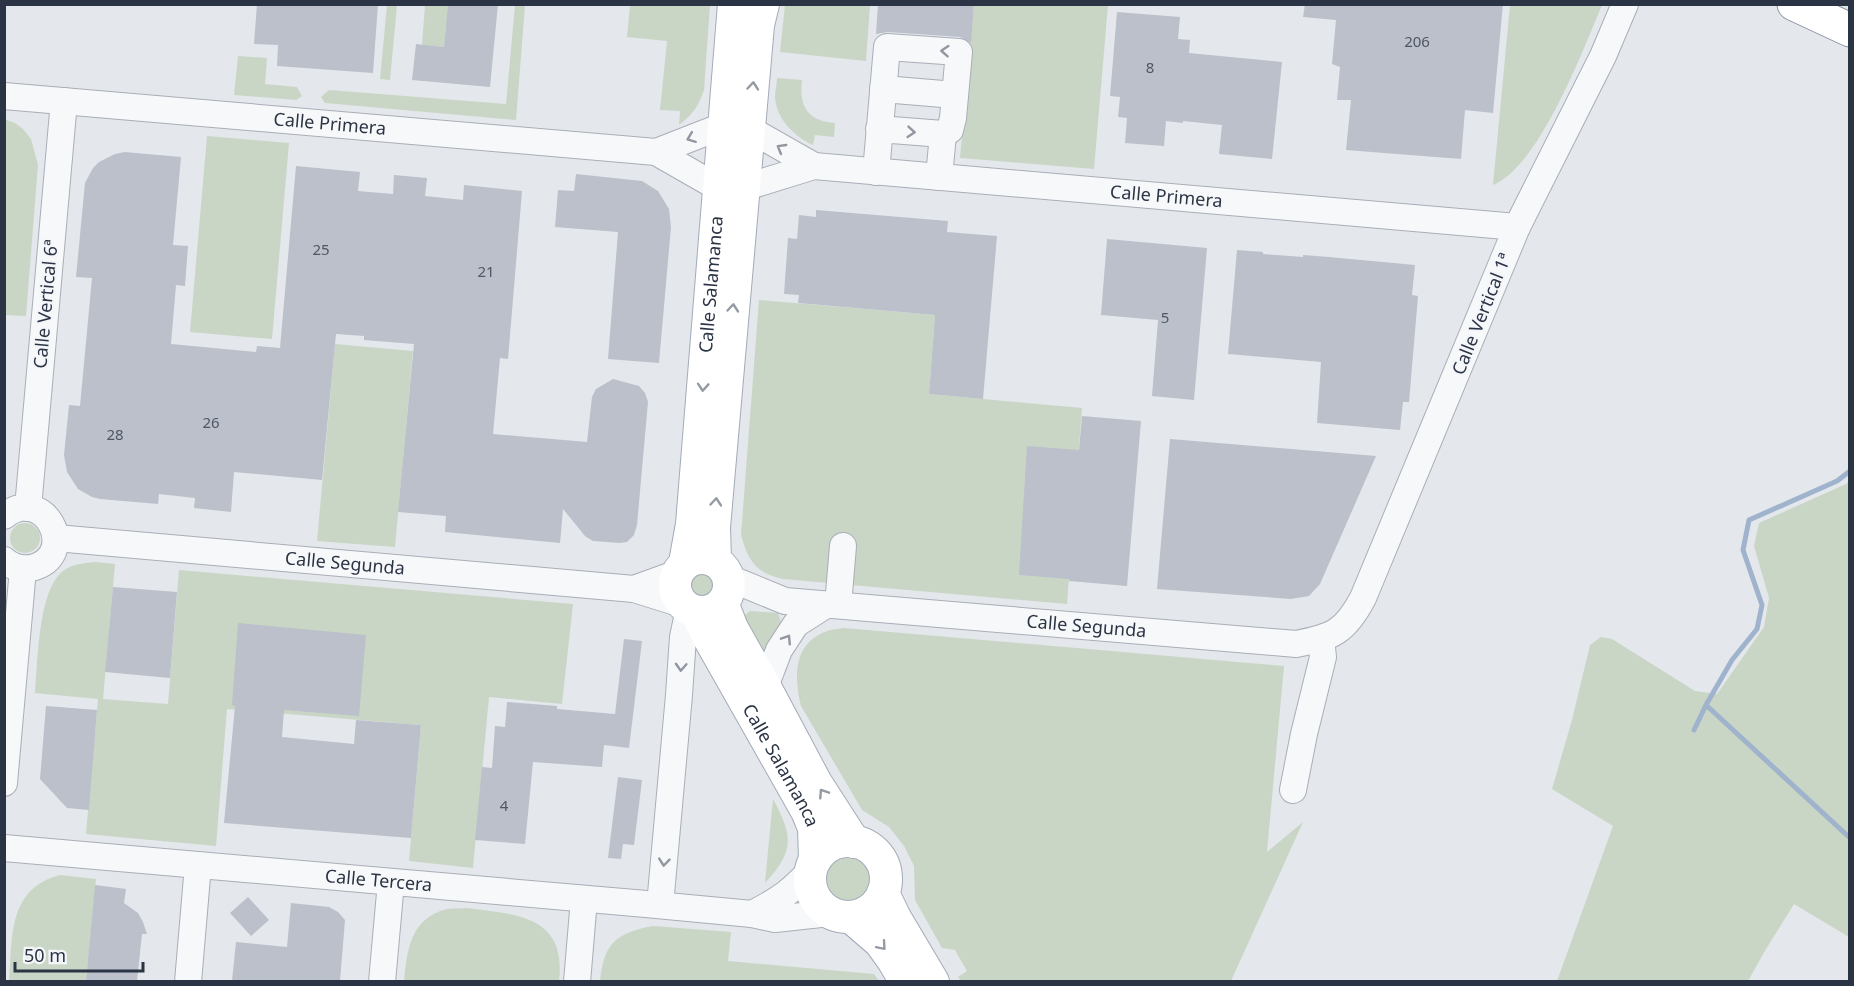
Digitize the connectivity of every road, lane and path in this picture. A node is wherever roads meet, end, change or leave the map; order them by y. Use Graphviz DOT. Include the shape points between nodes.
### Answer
graph roads {
  1 [pos="734,4"];
  2 [pos="763,4"];
  3 [pos="1625,4"];
  4 [pos="1794,4"];
  5 [pos="1850,30"];
  6 [pos="884,89"];
  7 [pos="955,95"];
  8 [pos="4,96"];
  9 [pos="64,101"];
  10 [pos="737,127"];
  11 [pos="879,129"];
  12 [pos="943,135"];
  13 [pos="656,152"];
  14 [pos="814,166"];
  15 [pos="876,172"];
  16 [pos="939,177"];
  17 [pos="731,188"];
  18 [pos="1517,228"];
  19 [pos="16,512"];
  20 [pos="56,538"];
  21 [pos="843,546"];
  22 [pos="14,564"];
  23 [pos="700,588"];
  24 [pos="832,605"];
  25 [pos="1344,626"];
  26 [pos="1321,639"];
  27 [pos="765,687"];
  28 [pos="4,783"];
  29 [pos="1293,790"];
  30 [pos="854,842"];
  31 [pos="4,848"];
  32 [pos="198,865"];
  33 [pos="813,865"];
  34 [pos="391,882"];
  35 [pos="883,893"];
  36 [pos="584,899"];
  37 [pos="660,905"];
  38 [pos="752,914"];
  39 [pos="840,915"];
  40 [pos="188,981"];
  41 [pos="382,981"];
  42 [pos="577,981"];
  43 [pos="906,981"];
  44 [pos="933,981"];
  1 -- 10 [label="main road, Calle Salamanca"];
  10 -- 2 [label="main road, Calle Salamanca, one-way"];
  3 -- 18 [label="street, Calle Vertical 1ª"];
  4 -- 5 [label="highway"];
  6 -- 7 [label="street"];
  7 -- 6 [label="street, one-way" via="958,52 887,47"];
  6 -- 11 [label="street"];
  7 -- 12 [label="street" via="950,130"];
  8 -- 9 [label="street, Calle Primera"];
  9 -- 13 [label="street, Calle Primera"];
  9 -- 19 [label="street, Calle Vertical 6ª" via="51,379"];
  10 -- 13 [label="street, Calle Primera, one-way"];
  14 -- 10 [label="street, Calle Primera, one-way"];
  10 -- 17 [label="main road, Calle Salamanca"];
  11 -- 12 [label="street, one-way"];
  11 -- 15 [label="street"];
  12 -- 16 [label="street"];
  13 -- 17 [label="street, Calle Primera"];
  14 -- 15 [label="street, Calle Primera"];
  14 -- 17 [label="street, Calle Primera"];
  15 -- 16 [label="street, Calle Primera"];
  16 -- 18 [label="street, Calle Primera"];
  17 -- 23 [label="main road, Calle Salamanca" via="692,524"];
  18 -- 25 [label="street, Calle Vertical 1ª" via="1363,598"];
  19 -- 20 [label="street" via="37,510 45,515"];
  20 -- 22 [label="street" via="55,547 39,566"];
  20 -- 23 [label="street, Calle Segunda" via="634,589"];
  21 -- 24 [label="street"];
  22 -- 28 [label="street"];
  23 -- 24 [label="street, Calle Segunda"];
  23 -- 27 [label="main road, Calle Salamanca" via="732,628"];
  23 -- 33 [label="main road, Calle Salamanca" via="709,638 807,810 814,828"];
  23 -- 37 [label="street, one-way" via="683,637"];
  24 -- 26 [label="street, Calle Segunda" via="1296,644"];
  27 -- 24 [label="street, one-way" via="779,650 796,624"];
  25 -- 26 [label="street, Calle Segunda"];
  26 -- 29 [label="street" via="1323,657"];
  30 -- 27 [label="main road, Calle Salamanca, one-way" via="816,783"];
  30 -- 33 [label="main road" via="828,847"];
  30 -- 35 [label="main road" via="870,848 881,861"];
  31 -- 32 [label="street, Calle Tercera"];
  32 -- 34 [label="street, Calle Tercera"];
  32 -- 40 [label="street"];
  33 -- 38 [label="street" via="794,889"];
  33 -- 39 [label="main road" via="811,890 815,899"];
  34 -- 36 [label="street, Calle Tercera"];
  34 -- 41 [label="street"];
  35 -- 39 [label="main road" via="867,912"];
  35 -- 44 [label="main road"];
  36 -- 37 [label="street, Calle Tercera"];
  36 -- 42 [label="street"];
  37 -- 38 [label="street, Calle Tercera"];
  38 -- 39 [label="street, Calle Tercera" via="775,919"];
  39 -- 43 [label="main road, one-way" via="880,942"];
}
